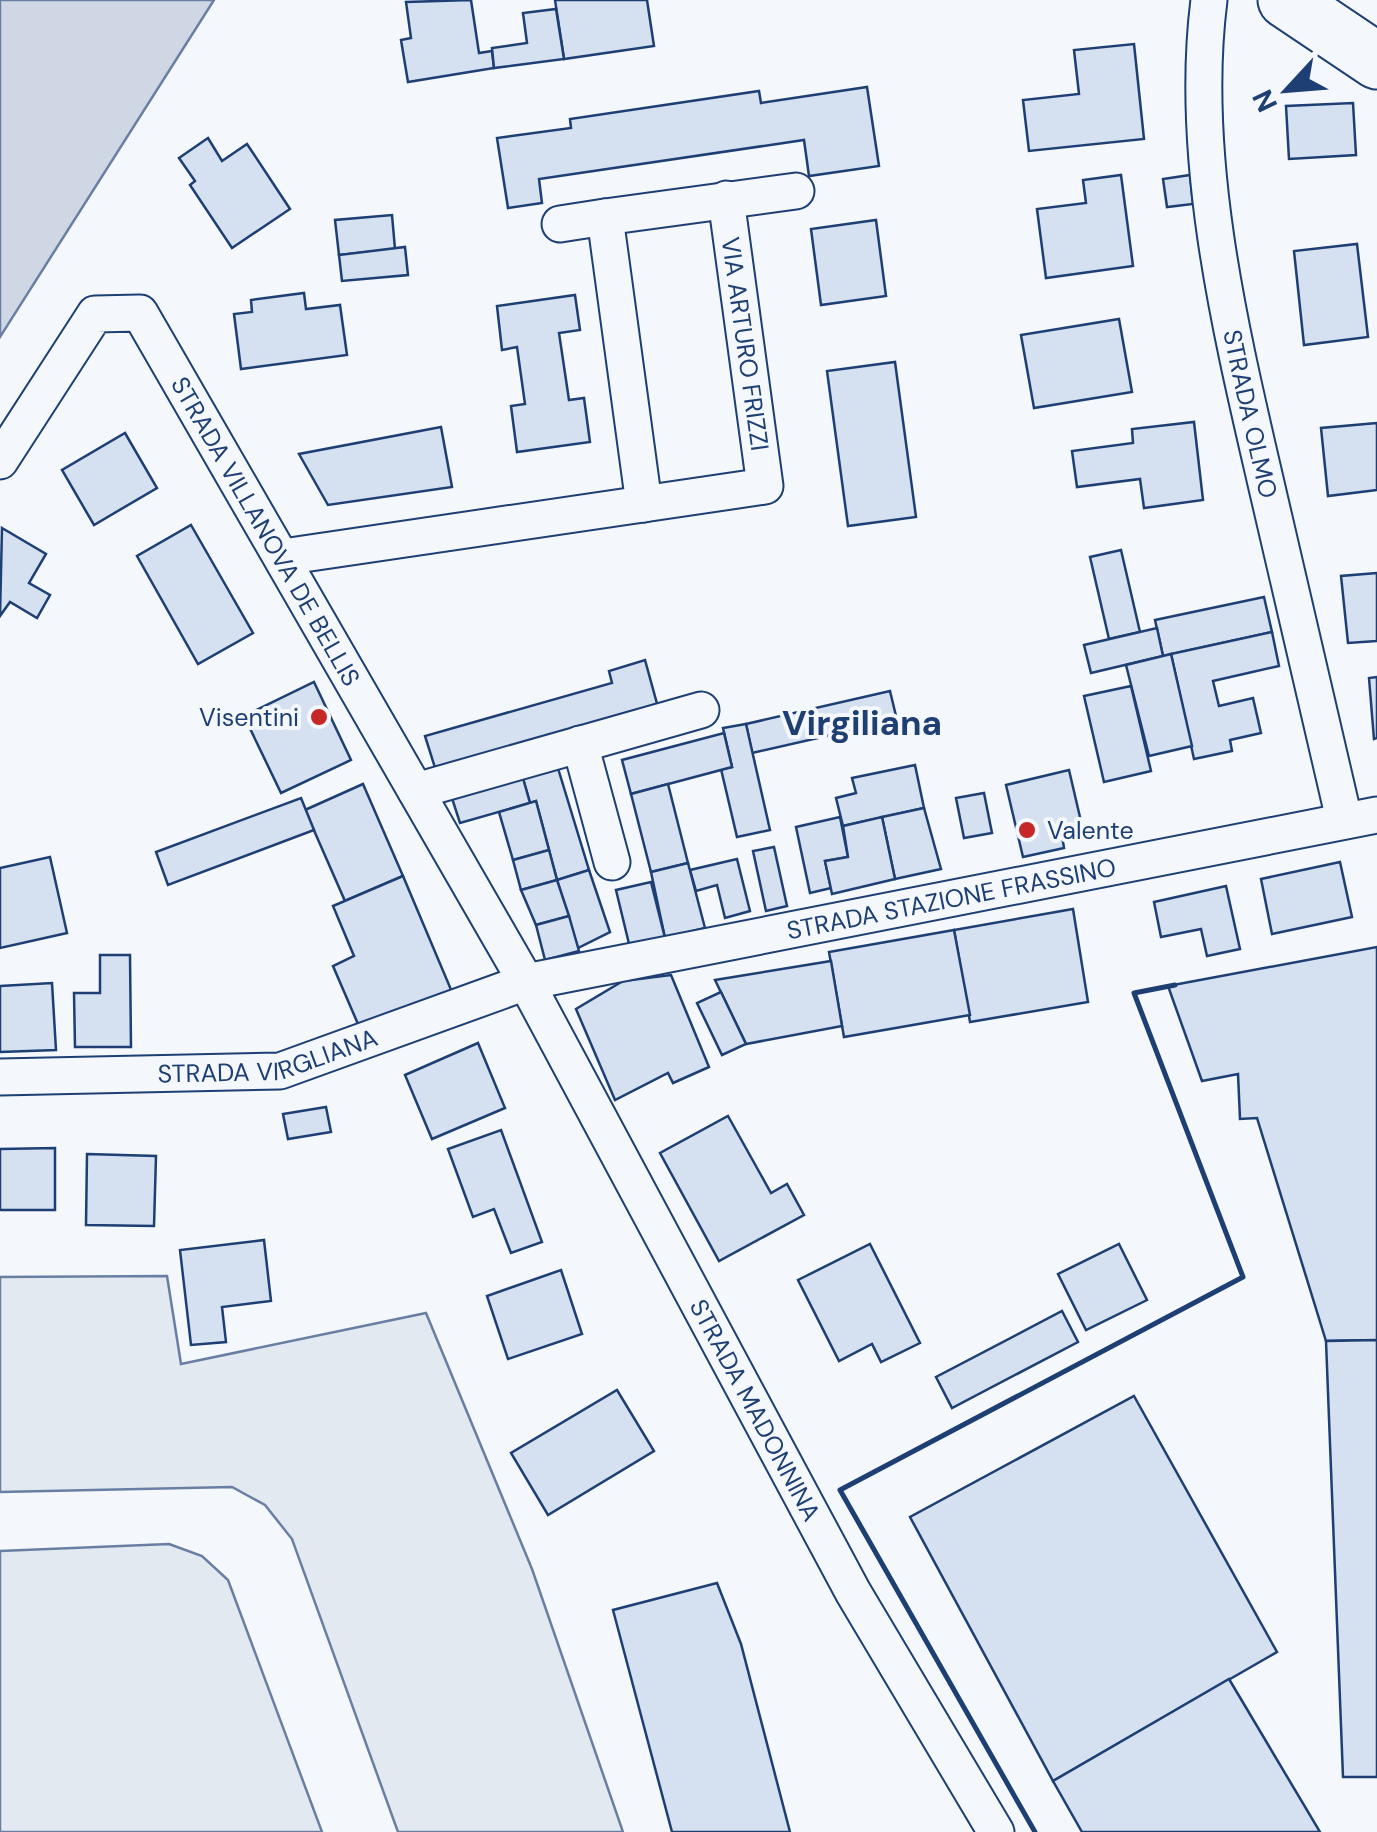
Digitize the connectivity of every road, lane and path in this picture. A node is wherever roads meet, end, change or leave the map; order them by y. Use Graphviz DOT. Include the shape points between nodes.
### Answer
graph roads {
  1 [pos="1210,0"];
  2 [pos="1286,0"];
  3 [pos="1377,62"];
  4 [pos="796,191"];
  5 [pos="726,200"];
  6 [pos="605,217"];
  7 [pos="560,224"];
  8 [pos="0,461"];
  9 [pos="644,504"];
  10 [pos="284,557"];
  11 [pos="701,710"];
  12 [pos="580,744"];
  13 [pos="416,791"];
  14 [pos="1360,817"];
  15 [pos="612,862"];
  16 [pos="526,982"];
  17 [pos="0,1077"];
  18 [pos="996,1832"];
  1 -- 14 [label="street, STRADA OLMO" via="1207,145 1230,329"];
  2 -- 3 [label="main road"];
  4 -- 5 [label="street"];
  5 -- 6 [label="street"];
  5 -- 9 [label="street, VIA ARTURO FRIZZI" via="765,486"];
  6 -- 7 [label="street"];
  6 -- 9 [label="street"];
  8 -- 10 [label="street, STRADA VILLANOVA DE BELLIS" via="95,314 140,313"];
  9 -- 10 [label="street, VIA ARTURO FRIZZI"];
  10 -- 13 [label="street, STRADA VILLANOVA DE BELLIS"];
  11 -- 12 [label="street"];
  12 -- 13 [label="street"];
  12 -- 15 [label="street"];
  13 -- 16 [label="street, STRADA VILLANOVA DE BELLIS"];
  14 -- 16 [label="street, STRADA STAZIONE FRASSINO"];
  16 -- 17 [label="street, STRADA VIRGLIANA" via="280,1072"];
  16 -- 18 [label="street, STRADA MADONNINA" via="853,1592"];
}
